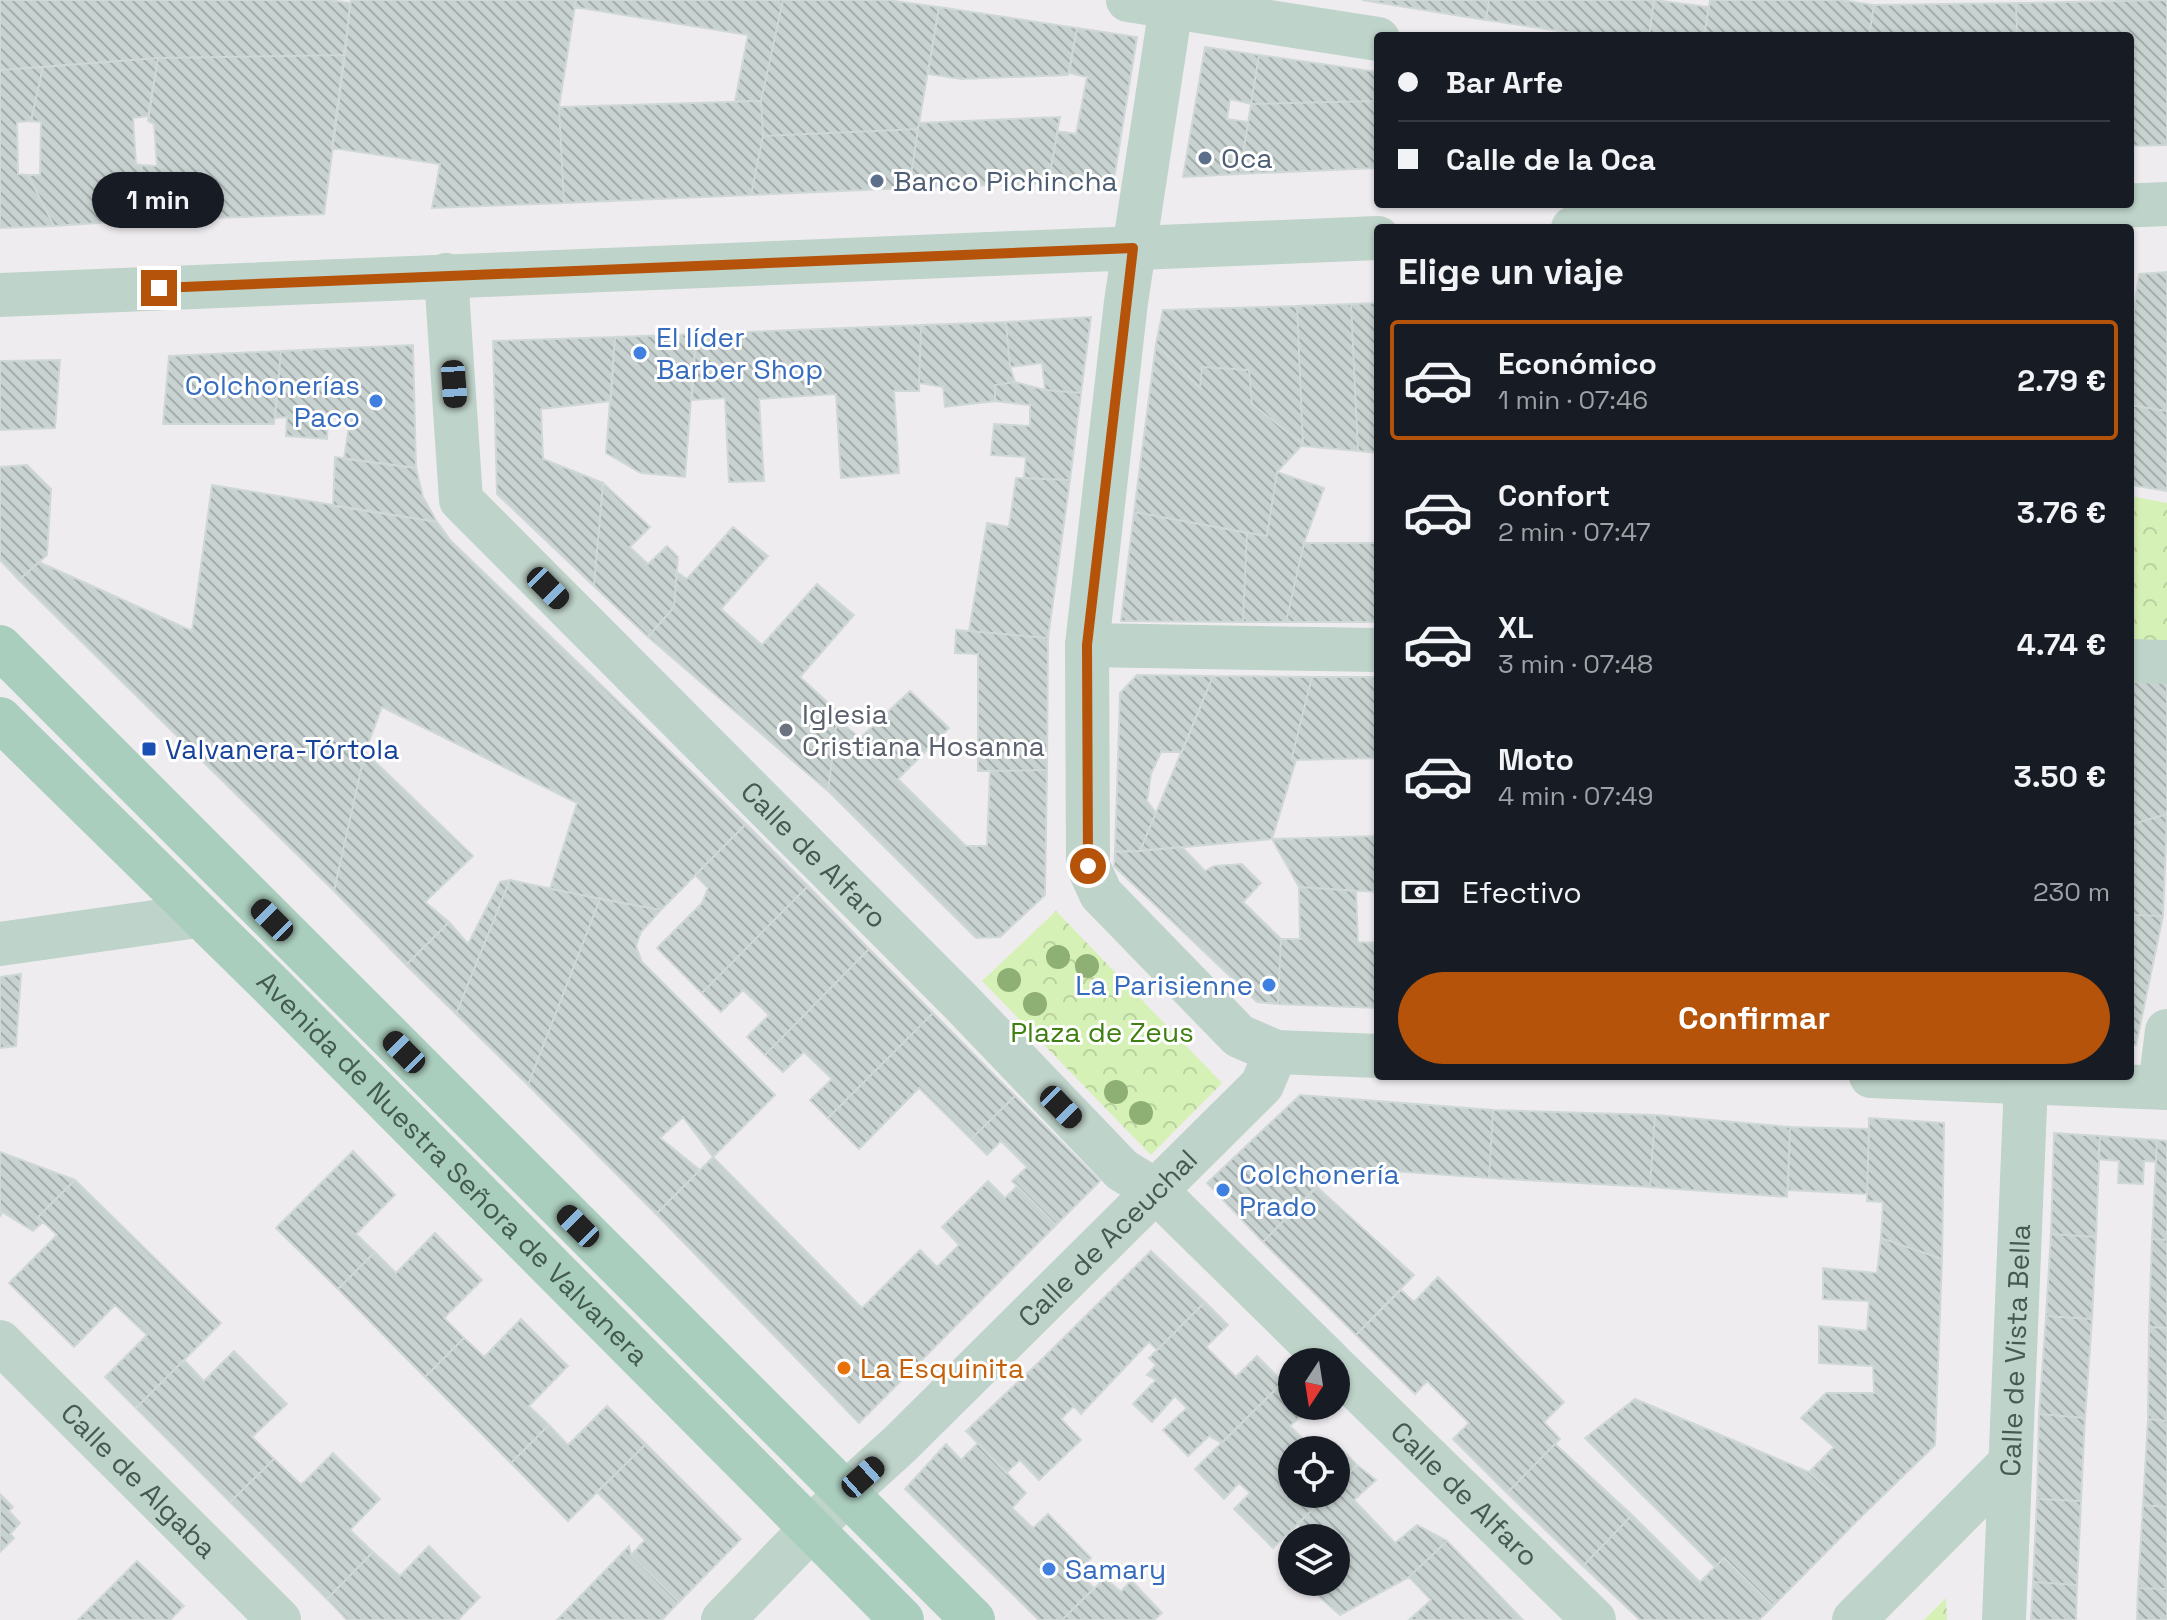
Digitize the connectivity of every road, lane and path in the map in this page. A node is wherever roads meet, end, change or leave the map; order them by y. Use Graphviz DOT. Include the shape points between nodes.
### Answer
graph roads {
  1 [pos="1128,0"];
  2 [pos="1172,3"];
  3 [pos="1374,38"];
  4 [pos="2167,204"];
  5 [pos="1779,211"];
  6 [pos="2122,217"];
  7 [pos="1621,224"];
  8 [pos="1374,238"];
  9 [pos="1133,248"];
  10 [pos="446,275"];
  11 [pos="0,295"];
  12 [pos="1087,645"];
  13 [pos="0,647"];
  14 [pos="1374,650"];
  15 [pos="2134,661"];
  16 [pos="2167,662"];
  17 [pos="0,719"];
  18 [pos="197,916"];
  19 [pos="0,944"];
  20 [pos="2167,1031"];
  21 [pos="1276,1052"];
  22 [pos="1374,1056"];
  23 [pos="1974,1080"];
  24 [pos="2026,1082"];
  25 [pos="2163,1088"];
  26 [pos="1156,1191"];
  27 [pos="0,1342"];
  28 [pos="1316,1348"];
  29 [pos="1350,1382"];
  30 [pos="2008,1465"];
  31 [pos="846,1493"];
  32 [pos="810,1529"];
  33 [pos="279,1620"];
  34 [pos="723,1620"];
  35 [pos="902,1620"];
  36 [pos="973,1620"];
  37 [pos="1594,1620"];
  38 [pos="1854,1620"];
  39 [pos="2004,1620"];
  1 -- 2 [label="street"];
  2 -- 3 [label="street"];
  2 -- 9 [label="street"];
  4 -- 6 [label="street"];
  5 -- 6 [label="street"];
  5 -- 7 [label="street"];
  8 -- 9 [label="street"];
  9 -- 10 [label="street"];
  9 -- 12 [label="street"];
  10 -- 11 [label="street"];
  10 -- 26 [label="street, Calle de Alfaro" via="461,500 1122,1170"];
  12 -- 14 [label="street"];
  12 -- 21 [label="street" via="1088,866 1101,894 1239,1036"];
  13 -- 31 [label="main road, Avenida de Nuestra Señora de Valvanera"];
  15 -- 16 [label="street"];
  17 -- 18 [label="main road, Avenida de Nuestra Señora de Valvanera"];
  18 -- 19 [label="street"];
  18 -- 32 [label="main road, Avenida de Nuestra Señora de Valvanera"];
  20 -- 25 [label="street"];
  21 -- 22 [label="street"];
  21 -- 26 [label="street, Calle de Aceuchal" via="1262,1085"];
  23 -- 24 [label="street"];
  24 -- 25 [label="street"];
  24 -- 30 [label="street, Calle de Vista Bella"];
  26 -- 28 [label="street, Calle de Alfaro"];
  26 -- 31 [label="street, Calle de Aceuchal"];
  27 -- 33 [label="street, Calle de Algaba"];
  29 -- 37 [label="street, Calle de Alfaro"];
  30 -- 38 [label="street"];
  30 -- 39 [label="street, Calle de Vista Bella"];
  31 -- 32 [label="street, Calle de Aceuchal"];
  31 -- 36 [label="main road, Avenida de Nuestra Señora de Valvanera"];
  32 -- 34 [label="street, Calle de Aceuchal"];
  32 -- 35 [label="main road, Avenida de Nuestra Señora de Valvanera"];
}
